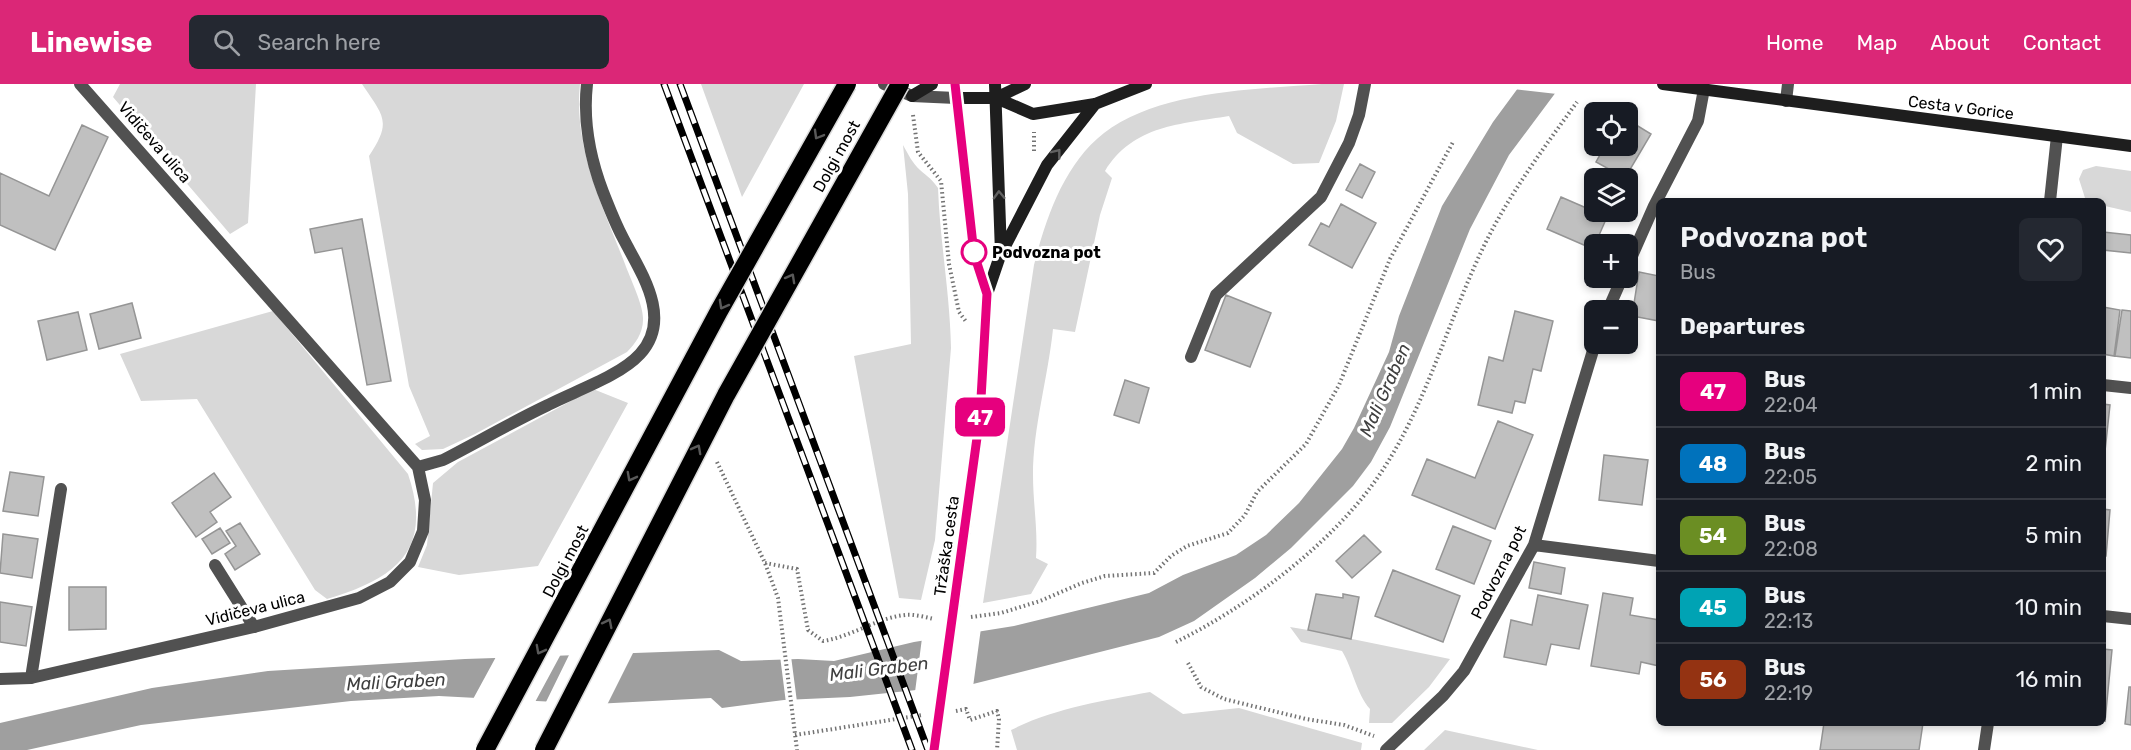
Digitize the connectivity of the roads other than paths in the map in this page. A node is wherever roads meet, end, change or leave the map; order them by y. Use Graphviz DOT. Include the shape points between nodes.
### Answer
graph roads {
  1 [pos="80,84"];
  2 [pos="587,84"];
  3 [pos="847,84"];
  4 [pos="884,84"];
  5 [pos="932,84"];
  6 [pos="955,84"];
  7 [pos="995,84"];
  8 [pos="1025,84"];
  9 [pos="1146,84"];
  10 [pos="1365,84"];
  11 [pos="1664,84"];
  12 [pos="1788,84"];
  13 [pos="1704,89"];
  14 [pos="906,90"];
  15 [pos="956,98"];
  16 [pos="996,98"];
  17 [pos="1786,101"];
  18 [pos="1095,104"];
  19 [pos="2057,136"];
  20 [pos="2131,146"];
  21 [pos="1658,198"];
  22 [pos="2050,198"];
  23 [pos="1656,202"];
  24 [pos="1638,242"];
  25 [pos="1001,253"];
  26 [pos="987,294"];
  27 [pos="1592,354"];
  28 [pos="1191,357"];
  29 [pos="2106,385"];
  30 [pos="2131,388"];
  31 [pos="418,467"];
  32 [pos="61,489"];
  33 [pos="1534,545"];
  34 [pos="1656,561"];
  35 [pos="215,565"];
  36 [pos="2106,616"];
  37 [pos="2131,619"];
  38 [pos="254,627"];
  39 [pos="31,678"];
  40 [pos="0,679"];
  41 [pos="1988,726"];
  42 [pos="1388,748"];
  43 [pos="485,750"];
  44 [pos="544,750"];
  45 [pos="934,750"];
  46 [pos="1984,750"];
  1 -- 31 [label="street, Vidičeva ulica"];
  2 -- 31 [label="street" via="587,131 601,188 650,290 656,316 651,339 638,356 612,373 443,460"];
  3 -- 43 [label="highway, Dolgi most, one-way, bridge" via="719,310"];
  4 -- 14 [label="street"];
  5 -- 14 [label="main road"];
  6 -- 15 [label="main road, Tržaška cesta"];
  7 -- 16 [label="main road, Tržaška cesta"];
  8 -- 16 [label="main road"];
  9 -- 18 [label="main road"];
  10 -- 28 [label="street" via="1349,143 1321,197 1216,295"];
  11 -- 13 [label="main road, Cesta v Gorice"];
  12 -- 17 [label="street"];
  13 -- 17 [label="main road, Cesta v Gorice"];
  13 -- 21 [label="street" via="1698,121"];
  14 -- 15 [label="street"];
  44 -- 14 [label="highway, Dolgi most, one-way, bridge" via="726,395"];
  15 -- 16 [label="main road"];
  15 -- 26 [label="main road, Tržaška cesta" via="974,254"];
  16 -- 18 [label="main road" via="1033,114"];
  25 -- 16 [label="main road, Tržaška cesta, one-way"];
  17 -- 19 [label="main road, Cesta v Gorice"];
  25 -- 18 [label="main road, one-way" via="1047,165"];
  19 -- 20 [label="main road, Cesta v Gorice"];
  19 -- 22 [label="street"];
  23 -- 24 [label="street"];
  25 -- 26 [label="main road, Tržaška cesta"];
  26 -- 45 [label="main road, Tržaška cesta, bridge" via="980,416"];
  27 -- 33 [label="street, Podvozna pot"];
  29 -- 30 [label="street"];
  31 -- 38 [label="street, Vidičeva ulica" via="425,500 423,531 410,562 390,582 359,598"];
  32 -- 39 [label="street"];
  33 -- 34 [label="street"];
  33 -- 42 [label="street, Podvozna pot" via="1464,671"];
  35 -- 38 [label="street"];
  36 -- 37 [label="street"];
  38 -- 39 [label="street, Vidičeva ulica"];
  39 -- 40 [label="street, Vidičeva ulica"];
  41 -- 46 [label="street"];
}
